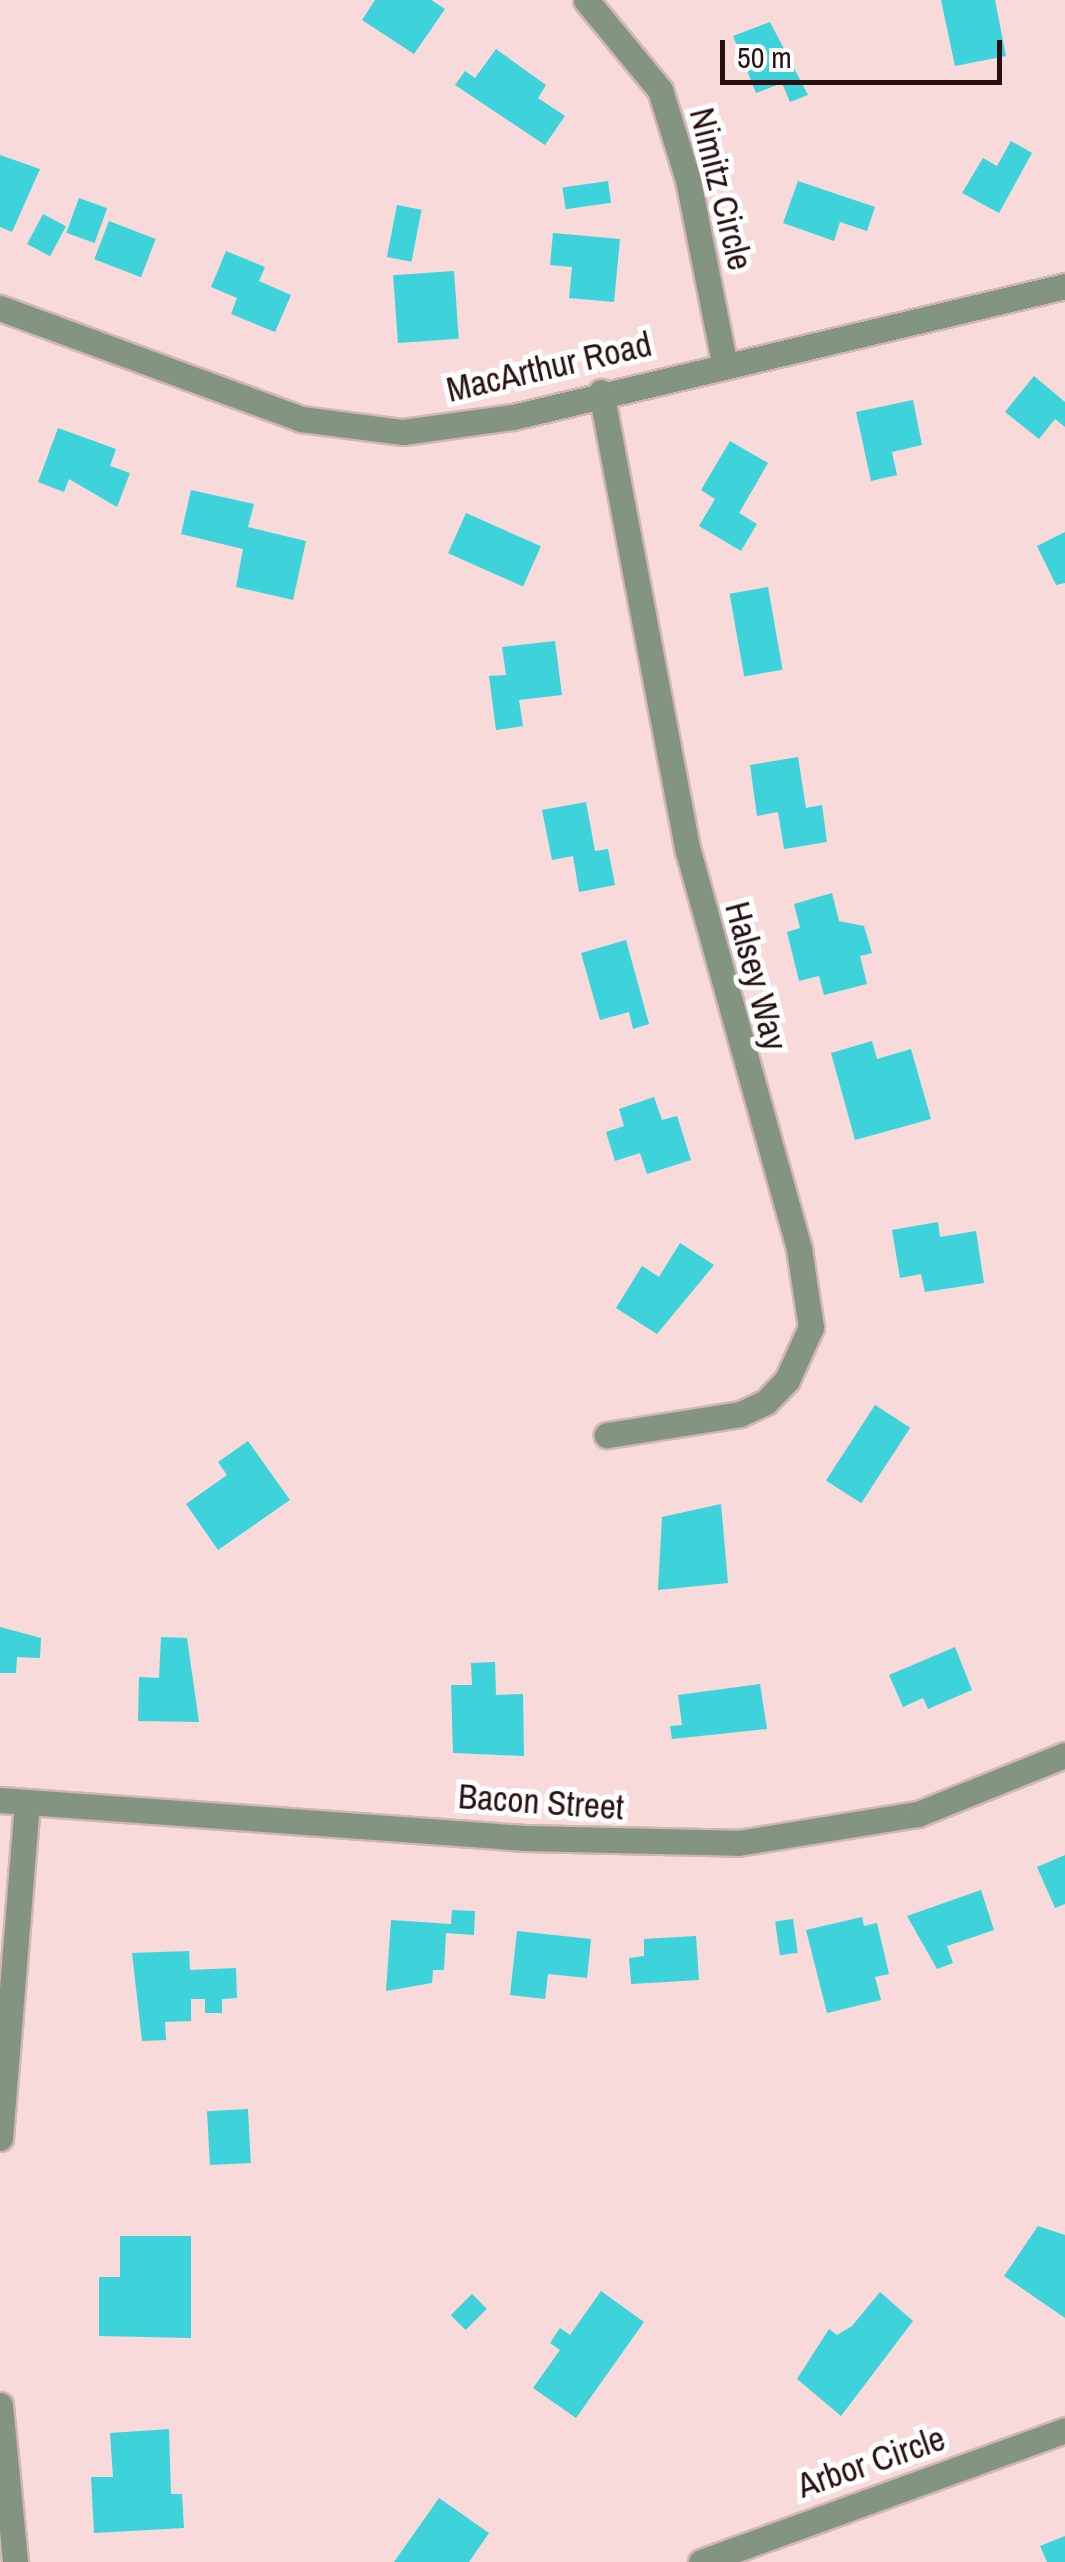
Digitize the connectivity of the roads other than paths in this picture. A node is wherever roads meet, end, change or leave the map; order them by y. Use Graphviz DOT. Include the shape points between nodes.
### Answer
graph roads {
  1 [pos="586,0"];
  2 [pos="1065,286"];
  3 [pos="0,308"];
  4 [pos="724,361"];
  5 [pos="602,392"];
  6 [pos="606,1435"];
  7 [pos="1065,1755"];
  8 [pos="0,1800"];
  9 [pos="27,1802"];
  10 [pos="0,2138"];
  11 [pos="0,2406"];
  12 [pos="1065,2430"];
  13 [pos="15,2562"];
  14 [pos="701,2562"];
  1 -- 4 [label="street, Nimitz Circle" via="660,90 688,180"];
  2 -- 4 [label="street, MacArthur Road"];
  3 -- 5 [label="street, MacArthur Road" via="254,404 354,429 460,428"];
  4 -- 5 [label="street, MacArthur Road"];
  5 -- 6 [label="street, Halsey Way" via="688,851 800,1249 811,1327 766,1402 740,1414"];
  7 -- 9 [label="street, Bacon Street" via="918,1814 738,1842 564,1840"];
  8 -- 9 [label="street, Bacon Street"];
  9 -- 10 [label="street"];
  11 -- 13 [label="street"];
  12 -- 14 [label="street, Arbor Circle"];
}
